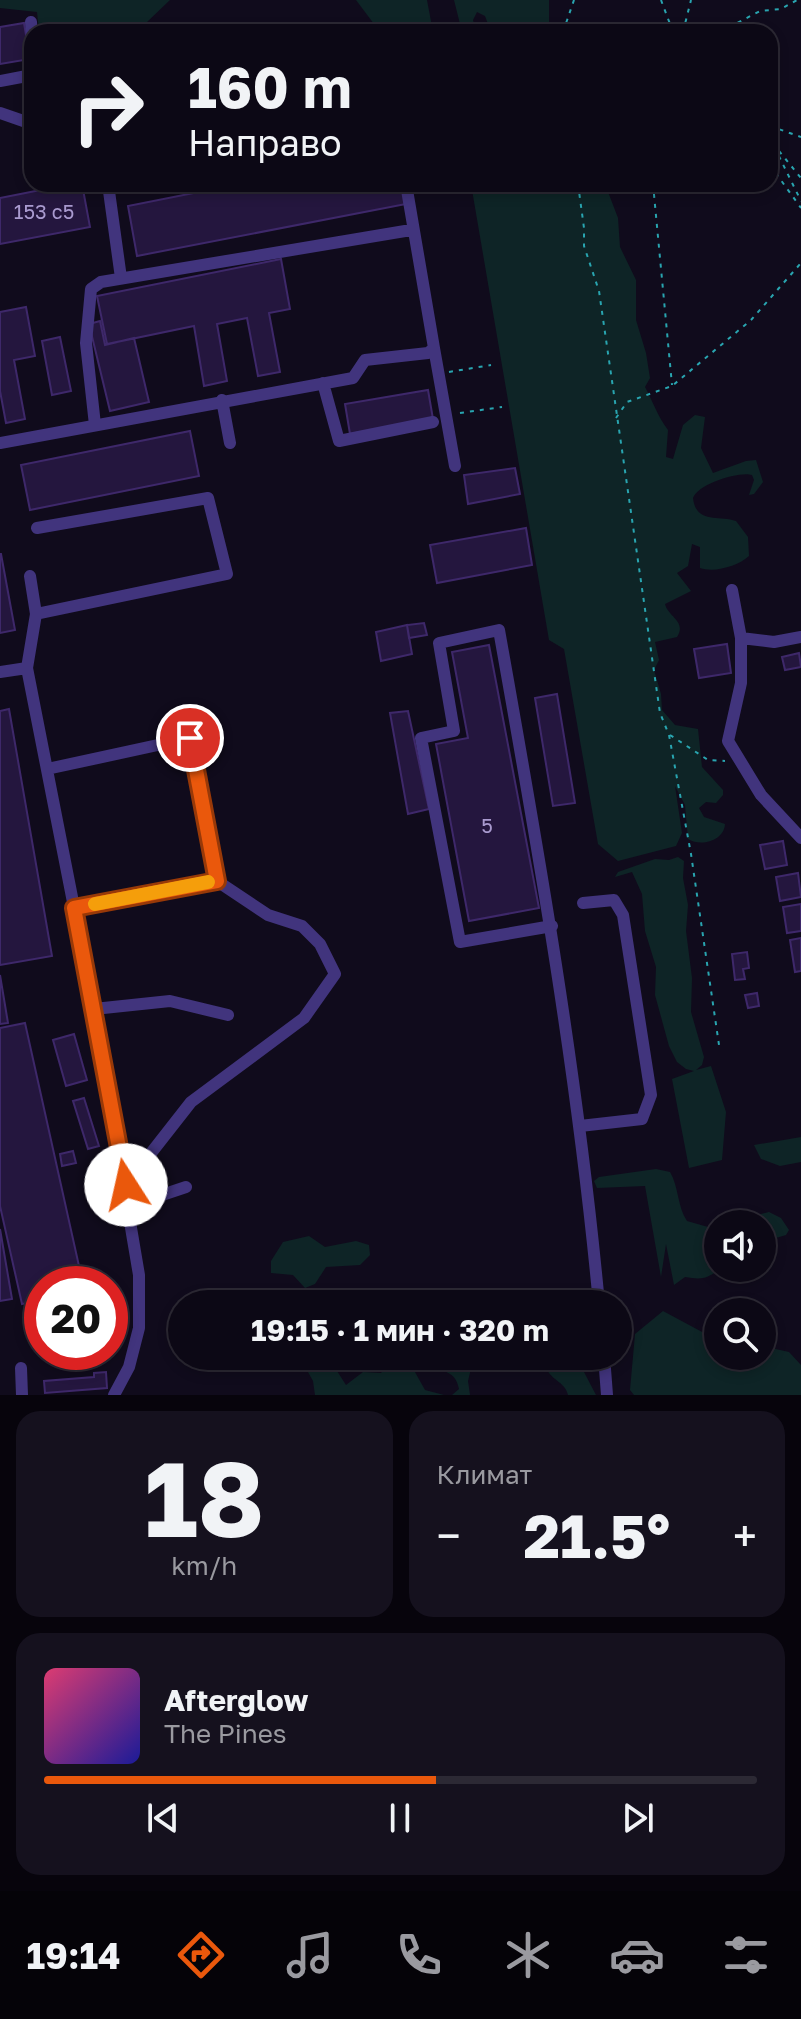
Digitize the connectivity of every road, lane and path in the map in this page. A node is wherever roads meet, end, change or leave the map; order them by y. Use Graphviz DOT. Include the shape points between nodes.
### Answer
graph roads {
  1 [pos="574,0"];
  2 [pos="661,0"];
  3 [pos="691,0"];
  4 [pos="797,0"];
  5 [pos="566,24"];
  6 [pos="670,24"];
  7 [pos="685,24"];
  8 [pos="735,24"];
  9 [pos="24,76"];
  10 [pos="0,81"];
  11 [pos="0,113"];
  12 [pos="24,121"];
  13 [pos="778,129"];
  14 [pos="801,137"];
  15 [pos="778,149"];
  16 [pos="778,151"];
  17 [pos="778,176"];
  18 [pos="801,178"];
  19 [pos="109,192"];
  20 [pos="407,192"];
  21 [pos="579,192"];
  22 [pos="654,192"];
  23 [pos="801,201"];
  24 [pos="801,208"];
  25 [pos="411,230"];
  26 [pos="801,263"];
  27 [pos="121,278"];
  28 [pos="434,348"];
  29 [pos="491,365"];
  30 [pos="438,373"];
  31 [pos="323,383"];
  32 [pos="672,386"];
  33 [pos="222,400"];
  34 [pos="502,407"];
  35 [pos="446,416"];
  36 [pos="615,418"];
  37 [pos="433,422"];
  38 [pos="95,425"];
  39 [pos="0,443"];
  40 [pos="230,443"];
  41 [pos="455,466"];
  42 [pos="37,528"];
  43 [pos="30,576"];
  44 [pos="732,590"];
  45 [pos="36,614"];
  46 [pos="801,637"];
  47 [pos="741,638"];
  48 [pos="27,668"];
  49 [pos="0,672"];
  50 [pos="669,735"];
  51 [pos="742,763"];
  52 [pos="47,769"];
  53 [pos="801,838"];
  54 [pos="217,881"];
  55 [pos="583,903"];
  56 [pos="74,908"];
  57 [pos="552,926"];
  58 [pos="94,1009"];
  59 [pos="228,1015"];
  60 [pos="719,1045"];
  61 [pos="580,1126"];
  62 [pos="126,1185"];
  63 [pos="186,1187"];
  64 [pos="129,1206"];
  65 [pos="598,1290"];
  66 [pos="21,1368"];
  67 [pos="605,1370"];
  68 [pos="22,1395"];
  69 [pos="114,1395"];
  70 [pos="607,1395"];
  1 -- 5 [label="path"];
  2 -- 6 [label="path"];
  3 -- 7 [label="path"];
  4 -- 8 [label="path"];
  9 -- 10 [label="lane"];
  11 -- 12 [label="lane"];
  13 -- 14 [label="path"];
  15 -- 18 [label="path"];
  16 -- 23 [label="path"];
  17 -- 24 [label="path"];
  19 -- 27 [label="lane"];
  20 -- 25 [label="lane"];
  21 -- 36 [label="path" via="584,246 599,291"];
  22 -- 32 [label="path"];
  25 -- 27 [label="lane"];
  25 -- 28 [label="lane"];
  26 -- 32 [label="path" via="751,320"];
  27 -- 38 [label="lane" via="91,289 86,343"];
  28 -- 30 [label="lane"];
  28 -- 31 [label="lane" via="365,360 353,378"];
  29 -- 30 [label="path"];
  30 -- 35 [label="lane"];
  31 -- 33 [label="lane"];
  31 -- 37 [label="lane" via="339,441"];
  32 -- 36 [label="path" via="627,402"];
  33 -- 38 [label="lane"];
  33 -- 40 [label="lane"];
  34 -- 35 [label="path"];
  35 -- 41 [label="lane"];
  36 -- 50 [label="path" via="660,713"];
  38 -- 39 [label="lane"];
  42 -- 45 [label="lane" via="208,498 227,574"];
  43 -- 45 [label="lane"];
  44 -- 47 [label="lane"];
  45 -- 48 [label="lane"];
  46 -- 47 [label="lane" via="774,642"];
  47 -- 51 [label="lane" via="741,683 728,741"];
  48 -- 49 [label="lane"];
  48 -- 52 [label="lane"];
  50 -- 51 [label="path" via="708,760"];
  50 -- 60 [label="path"];
  51 -- 53 [label="lane" via="761,795"];
  52 -- 54 [label="lane" via="190,738"];
  52 -- 56 [label="lane"];
  54 -- 56 [label="lane"];
  54 -- 62 [label="lane" via="268,915 302,926 320,944 335,974 304,1018 191,1102"];
  55 -- 61 [label="lane" via="614,900 623,915 651,1095 642,1119"];
  56 -- 58 [label="lane"];
  57 -- 57 [label="lane" via="499,630 439,643 454,731 421,738 460,942"];
  57 -- 61 [label="lane"];
  58 -- 59 [label="lane" via="170,1001"];
  58 -- 62 [label="lane"];
  61 -- 65 [label="lane"];
  62 -- 64 [label="lane"];
  63 -- 64 [label="lane"];
  64 -- 69 [label="lane" via="139,1275 139,1328 129,1367"];
  66 -- 68 [label="lane"];
  67 -- 70 [label="lane"];
}
